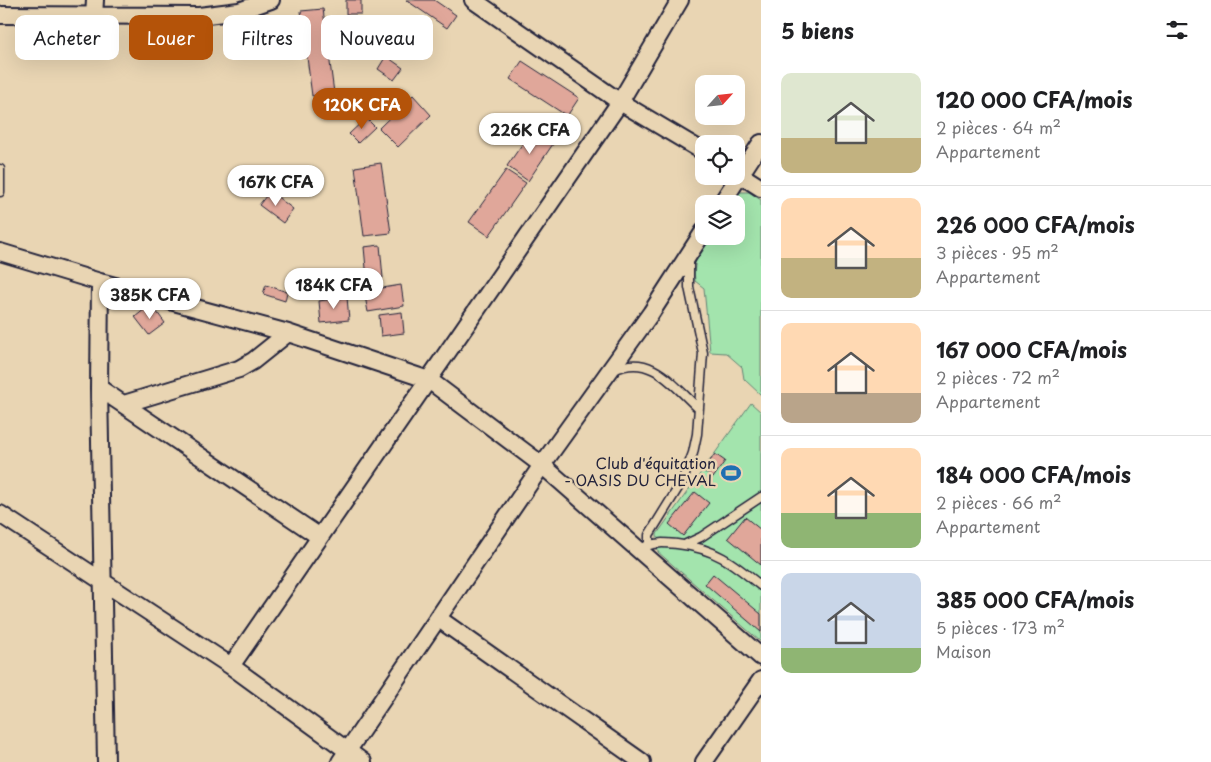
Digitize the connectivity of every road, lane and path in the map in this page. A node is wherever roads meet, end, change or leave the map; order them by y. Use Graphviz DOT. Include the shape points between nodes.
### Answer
graph roads {
  1 [pos="95,0"];
  2 [pos="271,0"];
  3 [pos="474,0"];
  4 [pos="680,0"];
  5 [pos="0,15"];
  6 [pos="15,15"];
  7 [pos="94,15"];
  8 [pos="119,17"];
  9 [pos="620,102"];
  10 [pos="760,145"];
  11 [pos="695,147"];
  12 [pos="745,164"];
  13 [pos="0,169"];
  14 [pos="745,178"];
  15 [pos="761,188"];
  16 [pos="0,192"];
  17 [pos="696,245"];
  18 [pos="0,252"];
  19 [pos="690,254"];
  20 [pos="100,282"];
  21 [pos="288,333"];
  22 [pos="606,374"];
  23 [pos="428,380"];
  24 [pos="99,388"];
  25 [pos="124,404"];
  26 [pos="697,407"];
  27 [pos="542,466"];
  28 [pos="761,497"];
  29 [pos="0,514"];
  30 [pos="320,537"];
  31 [pos="685,545"];
  32 [pos="643,547"];
  33 [pos="103,582"];
  34 [pos="761,586"];
  35 [pos="439,619"];
  36 [pos="761,657"];
  37 [pos="230,666"];
  38 [pos="761,680"];
  39 [pos="343,757"];
  40 [pos="106,762"];
  41 [pos="363,762"];
  42 [pos="642,762"];
  43 [pos="704,762"];
  1 -- 7 [label="street"];
  2 -- 8 [label="street" via="238,11 199,16"];
  3 -- 9 [label="street"];
  4 -- 9 [label="street"];
  5 -- 6 [label="street"];
  9 -- 11 [label="street"];
  9 -- 23 [label="street"];
  10 -- 12 [label="street"];
  13 -- 16 [label="lane"];
  14 -- 15 [label="street"];
  17 -- 19 [label="street"];
  18 -- 20 [label="street"];
  19 -- 22 [label="street"];
  19 -- 26 [label="lane" via="689,287 703,353"];
  20 -- 21 [label="street"];
  20 -- 24 [label="street"];
  21 -- 23 [label="street"];
  21 -- 25 [label="street" via="239,369"];
  22 -- 26 [label="lane" via="633,363 643,364 657,371"];
  22 -- 27 [label="street"];
  23 -- 27 [label="street"];
  23 -- 30 [label="street"];
  24 -- 25 [label="street"];
  24 -- 33 [label="street"];
  25 -- 30 [label="street"];
  26 -- 32 [label="lane" via="693,453 682,480"];
  27 -- 32 [label="street"];
  27 -- 35 [label="street"];
  28 -- 31 [label="lane"];
  29 -- 33 [label="street"];
  30 -- 37 [label="street"];
  31 -- 32 [label="lane" via="658,542"];
  31 -- 34 [label="lane" via="730,560"];
  32 -- 36 [label="street"];
  33 -- 37 [label="street"];
  33 -- 40 [label="street"];
  35 -- 39 [label="street"];
  35 -- 42 [label="street"];
  37 -- 39 [label="street"];
  38 -- 43 [label="street"];
  39 -- 41 [label="street"];
}
